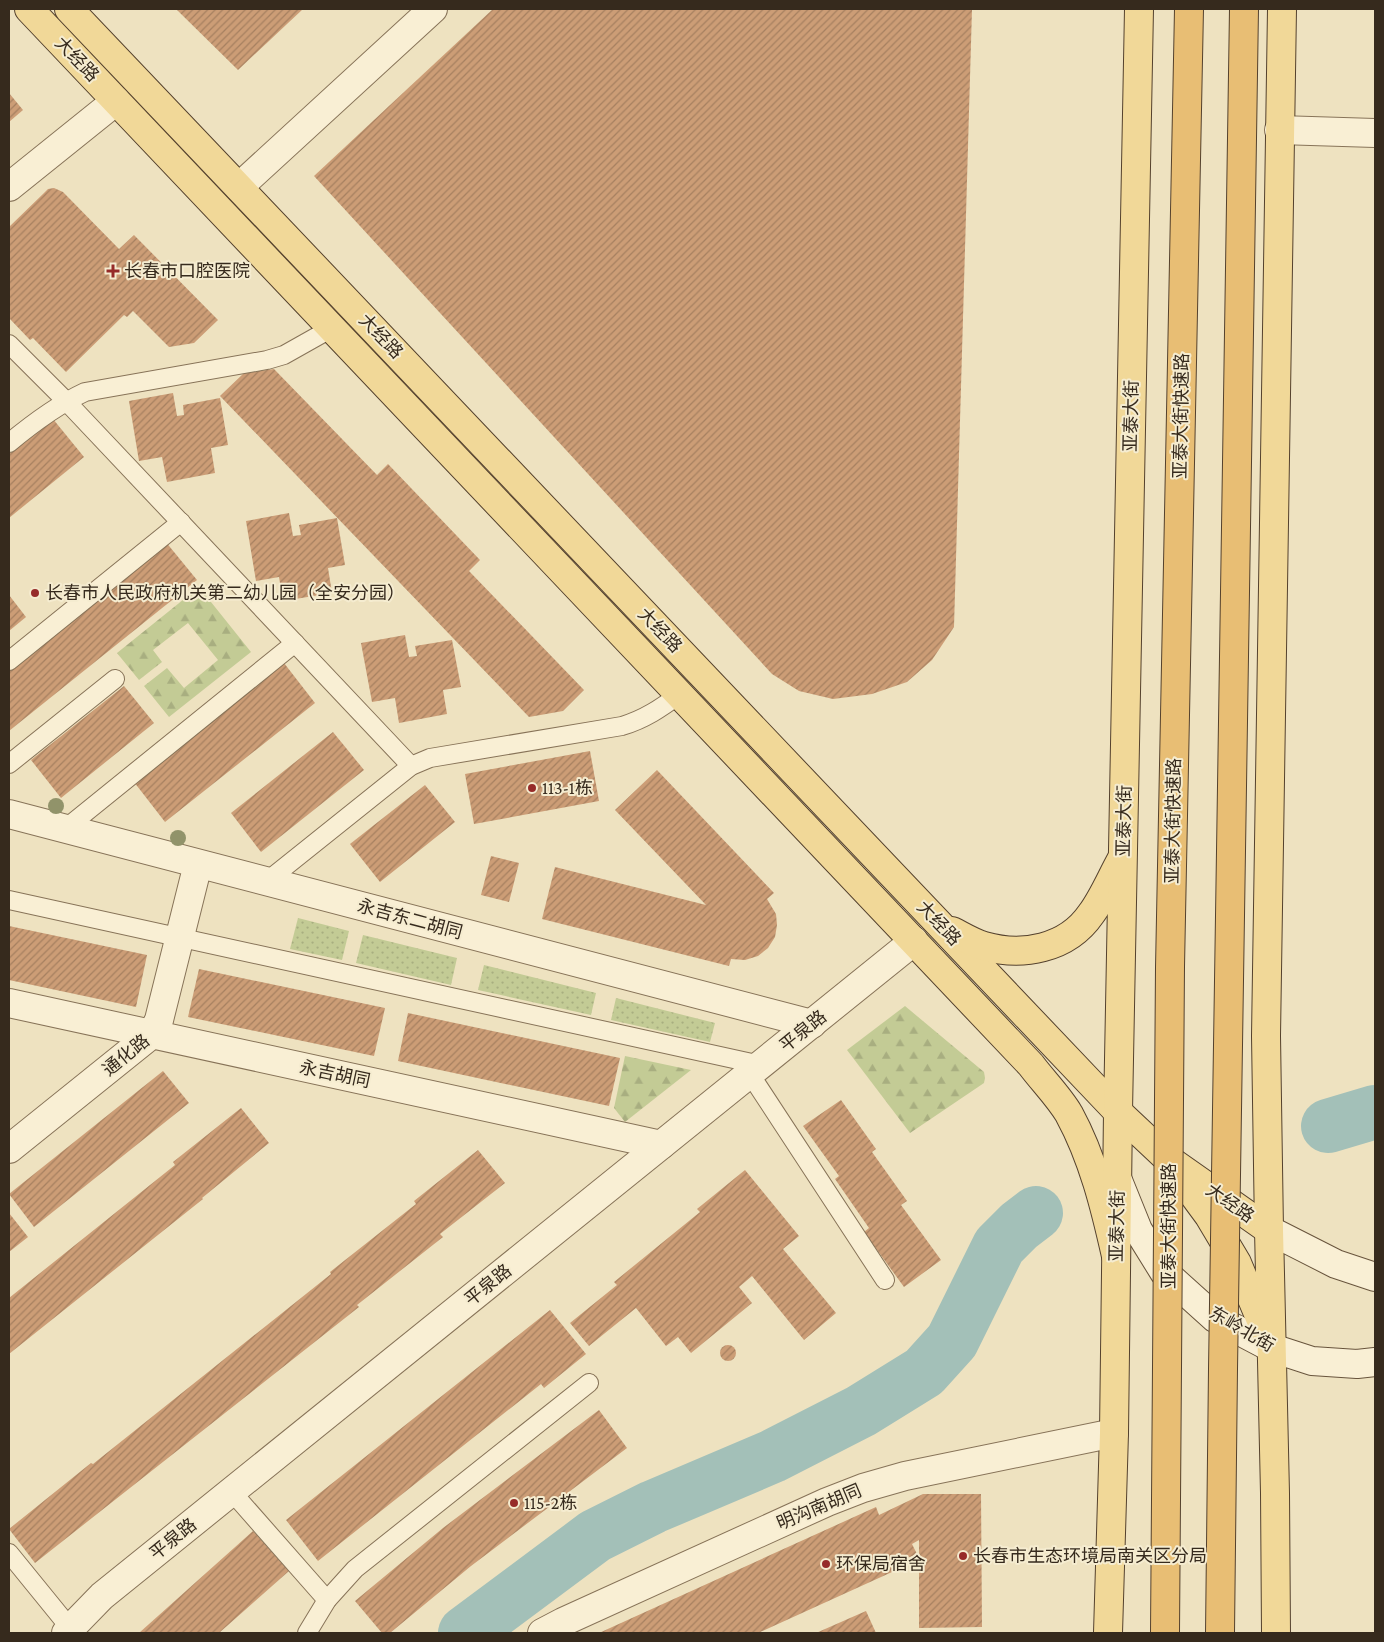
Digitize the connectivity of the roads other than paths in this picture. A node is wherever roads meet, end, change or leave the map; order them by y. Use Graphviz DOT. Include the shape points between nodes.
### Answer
graph roads {
  1 [pos="29,9"];
  2 [pos="69,9"];
  3 [pos="433,9"];
  4 [pos="1139,9"];
  5 [pos="1189,9"];
  6 [pos="1244,9"];
  7 [pos="1282,9"];
  8 [pos="116,101"];
  9 [pos="1279,130"];
  10 [pos="1375,133"];
  11 [pos="9,187"];
  12 [pos="239,187"];
  13 [pos="332,328"];
  14 [pos="9,344"];
  15 [pos="66,400"];
  16 [pos="9,443"];
  17 [pos="181,522"];
  18 [pos="295,643"];
  19 [pos="9,661"];
  20 [pos="115,680"];
  21 [pos="680,694"];
  22 [pos="9,764"];
  23 [pos="410,766"];
  24 [pos="9,814"];
  25 [pos="66,829"];
  26 [pos="1123,856"];
  27 [pos="198,864"];
  28 [pos="266,882"];
  29 [pos="9,900"];
  30 [pos="942,926"];
  31 [pos="179,937"];
  32 [pos="914,941"];
  33 [pos="9,1003"];
  34 [pos="812,1024"];
  35 [pos="152,1034"];
  36 [pos="756,1069"];
  37 [pos="1118,1112"];
  38 [pos="661,1145"];
  39 [pos="9,1149"];
  40 [pos="1168,1159"];
  41 [pos="1117,1178"];
  42 [pos="1269,1230"];
  43 [pos="1116,1256"];
  44 [pos="1375,1278"];
  45 [pos="886,1280"];
  46 [pos="1272,1348"];
  47 [pos="1375,1362"];
  48 [pos="589,1383"];
  49 [pos="1114,1433"];
  50 [pos="232,1492"];
  51 [pos="9,1553"];
  52 [pos="327,1600"];
  53 [pos="68,1631"];
  54 [pos="307,1633"];
  55 [pos="542,1633"];
  56 [pos="1108,1633"];
  57 [pos="1165,1633"];
  58 [pos="1220,1633"];
  59 [pos="1276,1633"];
  1 -- 8 [label="main road, 大经路"];
  2 -- 12 [label="main road, 大经路"];
  3 -- 12 [label="street"];
  4 -- 26 [label="main road, 亚泰大街"];
  5 -- 57 [label="highway, 亚泰大街快速路, bridge" via="1171,957"];
  6 -- 58 [label="highway, bridge"];
  7 -- 9 [label="main road"];
  8 -- 11 [label="street"];
  8 -- 13 [label="main road, 大经路"];
  9 -- 10 [label="street"];
  9 -- 42 [label="main road" via="1266,1036"];
  12 -- 30 [label="main road, 大经路"];
  13 -- 15 [label="lane" via="267,360 85,392"];
  13 -- 21 [label="main road, 大经路"];
  14 -- 15 [label="lane"];
  15 -- 16 [label="lane"];
  15 -- 17 [label="lane"];
  17 -- 18 [label="lane"];
  17 -- 19 [label="lane"];
  18 -- 23 [label="lane"];
  18 -- 25 [label="lane"];
  20 -- 22 [label="lane"];
  21 -- 23 [label="lane" via="653,714 622,726 430,758"];
  21 -- 32 [label="main road, 大经路"];
  23 -- 28 [label="lane"];
  24 -- 25 [label="street, 永吉东二胡同"];
  25 -- 27 [label="street, 永吉东二胡同"];
  26 -- 30 [label="main road" via="1091,915 1074,934 1046,947 1018,951 984,946"];
  26 -- 37 [label="main road, 亚泰大街"];
  27 -- 28 [label="street, 永吉东二胡同"];
  27 -- 31 [label="street, 通化路"];
  28 -- 34 [label="street, 永吉东二胡同"];
  29 -- 31 [label="lane"];
  30 -- 37 [label="main road, 大经路"];
  31 -- 35 [label="street, 通化路" via="159,1020"];
  31 -- 36 [label="lane"];
  32 -- 34 [label="street, 平泉路"];
  32 -- 43 [label="main road, 大经路" via="1031,1066 1068,1112 1103,1198"];
  33 -- 35 [label="street, 永吉胡同"];
  34 -- 36 [label="street, 平泉路"];
  35 -- 38 [label="street, 永吉胡同"];
  35 -- 39 [label="street, 通化路"];
  36 -- 38 [label="street, 平泉路"];
  36 -- 45 [label="lane"];
  37 -- 40 [label="main road, 大经路"];
  37 -- 41 [label="main road, 亚泰大街"];
  38 -- 50 [label="street, 平泉路"];
  40 -- 42 [label="main road, 大经路"];
  40 -- 46 [label="main road" via="1237,1263"];
  41 -- 43 [label="main road, 亚泰大街"];
  41 -- 46 [label="street, 东岭北街" via="1138,1230 1164,1272 1215,1318"];
  42 -- 44 [label="street" via="1336,1264"];
  42 -- 46 [label="main road"];
  43 -- 49 [label="main road, 亚泰大街"];
  46 -- 47 [label="street, 东岭北街" via="1312,1361"];
  46 -- 59 [label="main road"];
  48 -- 52 [label="lane" via="355,1569"];
  49 -- 55 [label="street, 明沟南胡同" via="905,1476 863,1488"];
  49 -- 56 [label="main road, 亚泰大街"];
  50 -- 52 [label="lane"];
  50 -- 53 [label="street, 平泉路" via="102,1596"];
  51 -- 53 [label="lane"];
  52 -- 54 [label="lane"];
}
